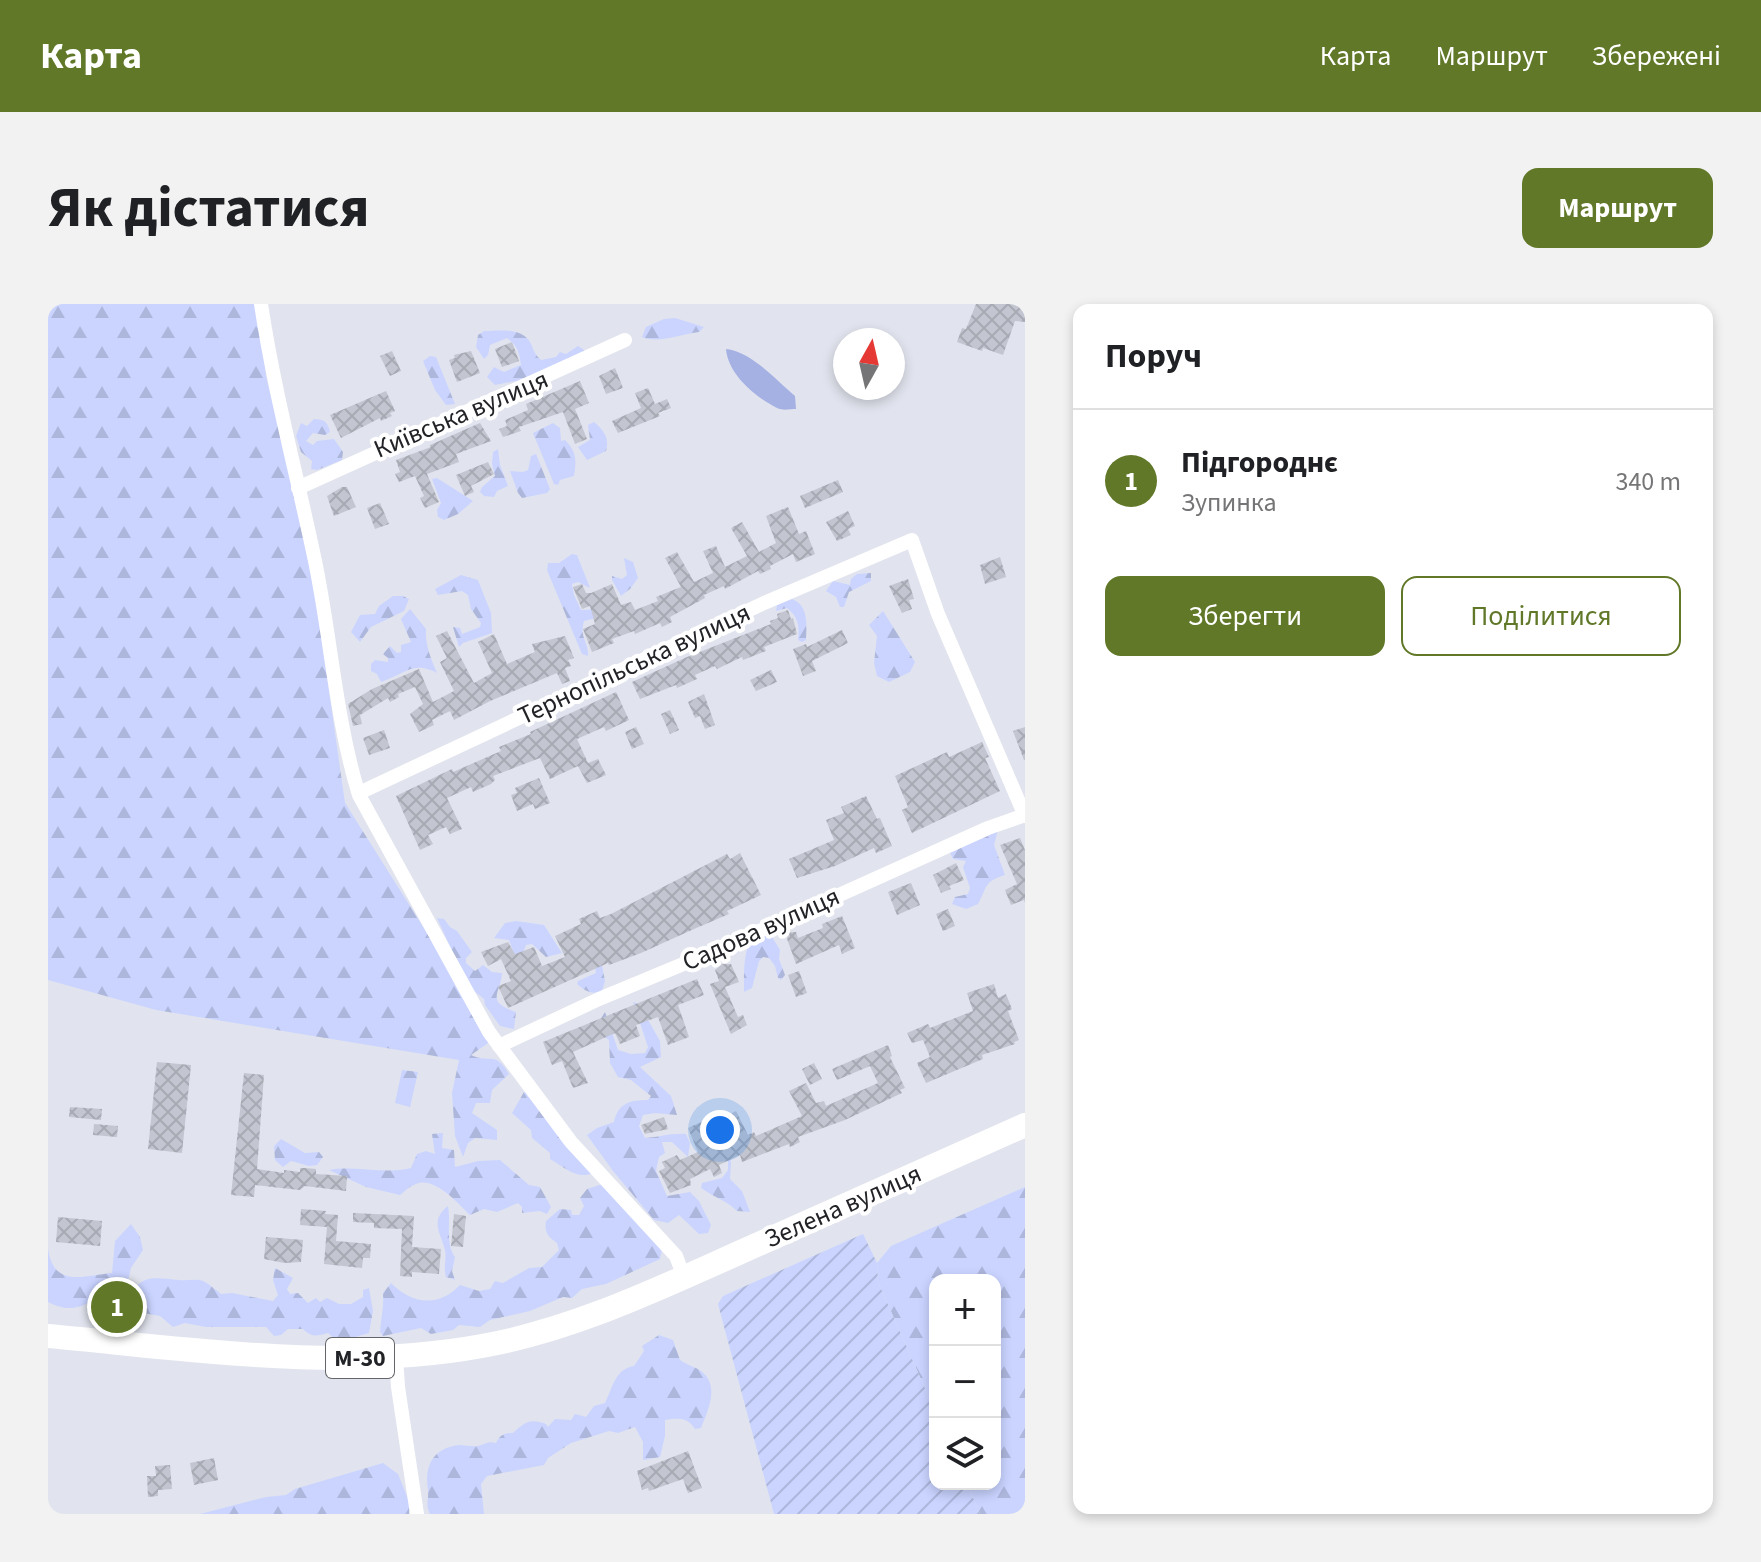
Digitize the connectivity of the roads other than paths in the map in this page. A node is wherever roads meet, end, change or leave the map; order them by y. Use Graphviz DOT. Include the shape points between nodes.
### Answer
graph roads {
  1 [pos="261,304"];
  2 [pos="625,340"];
  3 [pos="298,488"];
  4 [pos="359,793"];
  5 [pos="1025,815"];
  6 [pos="499,1046"];
  7 [pos="1025,1125"];
  8 [pos="673,1282"];
  9 [pos="48,1336"];
  10 [pos="396,1356"];
  11 [pos="417,1514"];
  1 -- 3 [label="street"];
  2 -- 3 [label="street, Київська вулиця"];
  3 -- 4 [label="street"];
  4 -- 5 [label="street, Тернопільська вулиця" via="764,603 912,540 938,614"];
  4 -- 6 [label="street"];
  5 -- 6 [label="street, Садова вулиця"];
  6 -- 8 [label="street" via="571,1142 676,1256"];
  7 -- 8 [label="highway, Зелена вулиця / М-30"];
  8 -- 10 [label="highway, М-30" via="565,1326 483,1346"];
  9 -- 10 [label="highway, М-30" via="326,1358"];
  10 -- 11 [label="street"];
}
